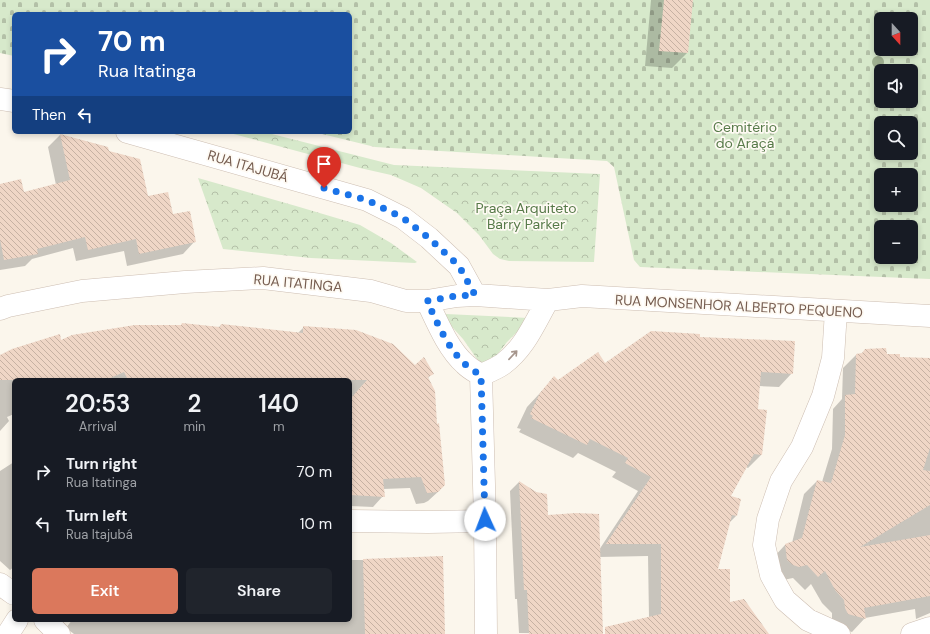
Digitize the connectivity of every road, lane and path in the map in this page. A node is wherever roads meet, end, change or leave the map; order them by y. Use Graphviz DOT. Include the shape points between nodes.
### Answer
graph roads {
  1 [pos="0,98"];
  2 [pos="12,101"];
  3 [pos="133,134"];
  4 [pos="475,295"];
  5 [pos="548,300"];
  6 [pos="427,301"];
  7 [pos="0,309"];
  8 [pos="836,312"];
  9 [pos="930,316"];
  10 [pos="481,375"];
  11 [pos="485,520"];
  12 [pos="352,521"];
  13 [pos="0,584"];
  14 [pos="12,593"];
  15 [pos="16,622"];
  16 [pos="47,622"];
  17 [pos="930,628"];
  18 [pos="8,634"];
  19 [pos="60,634"];
  20 [pos="486,634"];
  21 [pos="839,634"];
  22 [pos="912,634"];
  1 -- 2 [label="street"];
  3 -- 4 [label="street, RUA ITAJUBÁ" via="367,200 403,218 429,238 459,266"];
  4 -- 5 [label="street, RUA ITATINGA"];
  4 -- 6 [label="street, RUA ITATINGA"];
  5 -- 8 [label="street, RUA MONSENHOR ALBERTO PEQUENO" via="582,296"];
  10 -- 5 [label="street, one-way" via="511,358 530,334"];
  6 -- 7 [label="street, RUA ITATINGA" via="406,301 371,291 263,278 82,291"];
  6 -- 10 [label="street" via="454,352 465,364"];
  8 -- 9 [label="street, RUA MONSENHOR ALBERTO PEQUENO"];
  8 -- 21 [label="street" via="832,358 823,396 802,447 781,481 768,518 764,545 771,575 786,600 808,620"];
  10 -- 11 [label="street"];
  11 -- 12 [label="street"];
  11 -- 20 [label="street"];
  13 -- 14 [label="street"];
  15 -- 18 [label="street"];
  16 -- 19 [label="street"];
  17 -- 22 [label="street"];
}
